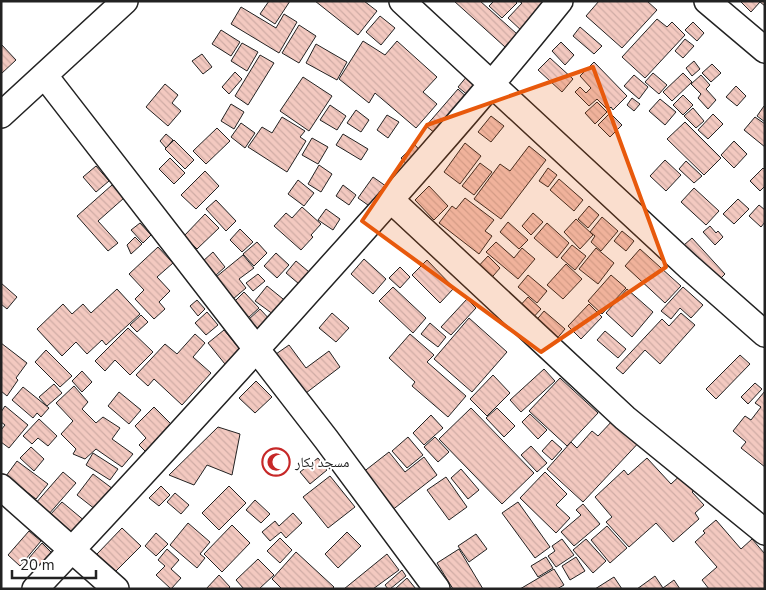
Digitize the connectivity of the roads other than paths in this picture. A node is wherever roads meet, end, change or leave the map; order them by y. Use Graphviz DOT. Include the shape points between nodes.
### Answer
graph roads {
  1 [pos="125,1"];
  2 [pos="402,1"];
  3 [pos="560,1"];
  4 [pos="707,1"];
  5 [pos="765,50"];
  6 [pos="45,76"];
  7 [pos="493,84"];
  8 [pos="1,115"];
  9 [pos="391,200"];
  10 [pos="765,334"];
  11 [pos="256,350"];
  12 [pos="1,487"];
  13 [pos="765,532"];
  14 [pos="72,550"];
  15 [pos="35,589"];
  16 [pos="116,589"];
  17 [pos="437,589"];
  1 -- 6 [label="street"];
  2 -- 7 [label="street"];
  3 -- 7 [label="street"];
  4 -- 5 [label="street"];
  6 -- 8 [label="street"];
  6 -- 11 [label="street"];
  7 -- 9 [label="street"];
  7 -- 10 [label="street"];
  9 -- 11 [label="street"];
  9 -- 13 [label="street" via="624,418"];
  11 -- 14 [label="street"];
  11 -- 17 [label="street"];
  12 -- 14 [label="street"];
  14 -- 15 [label="street"];
  14 -- 16 [label="street"];
}
